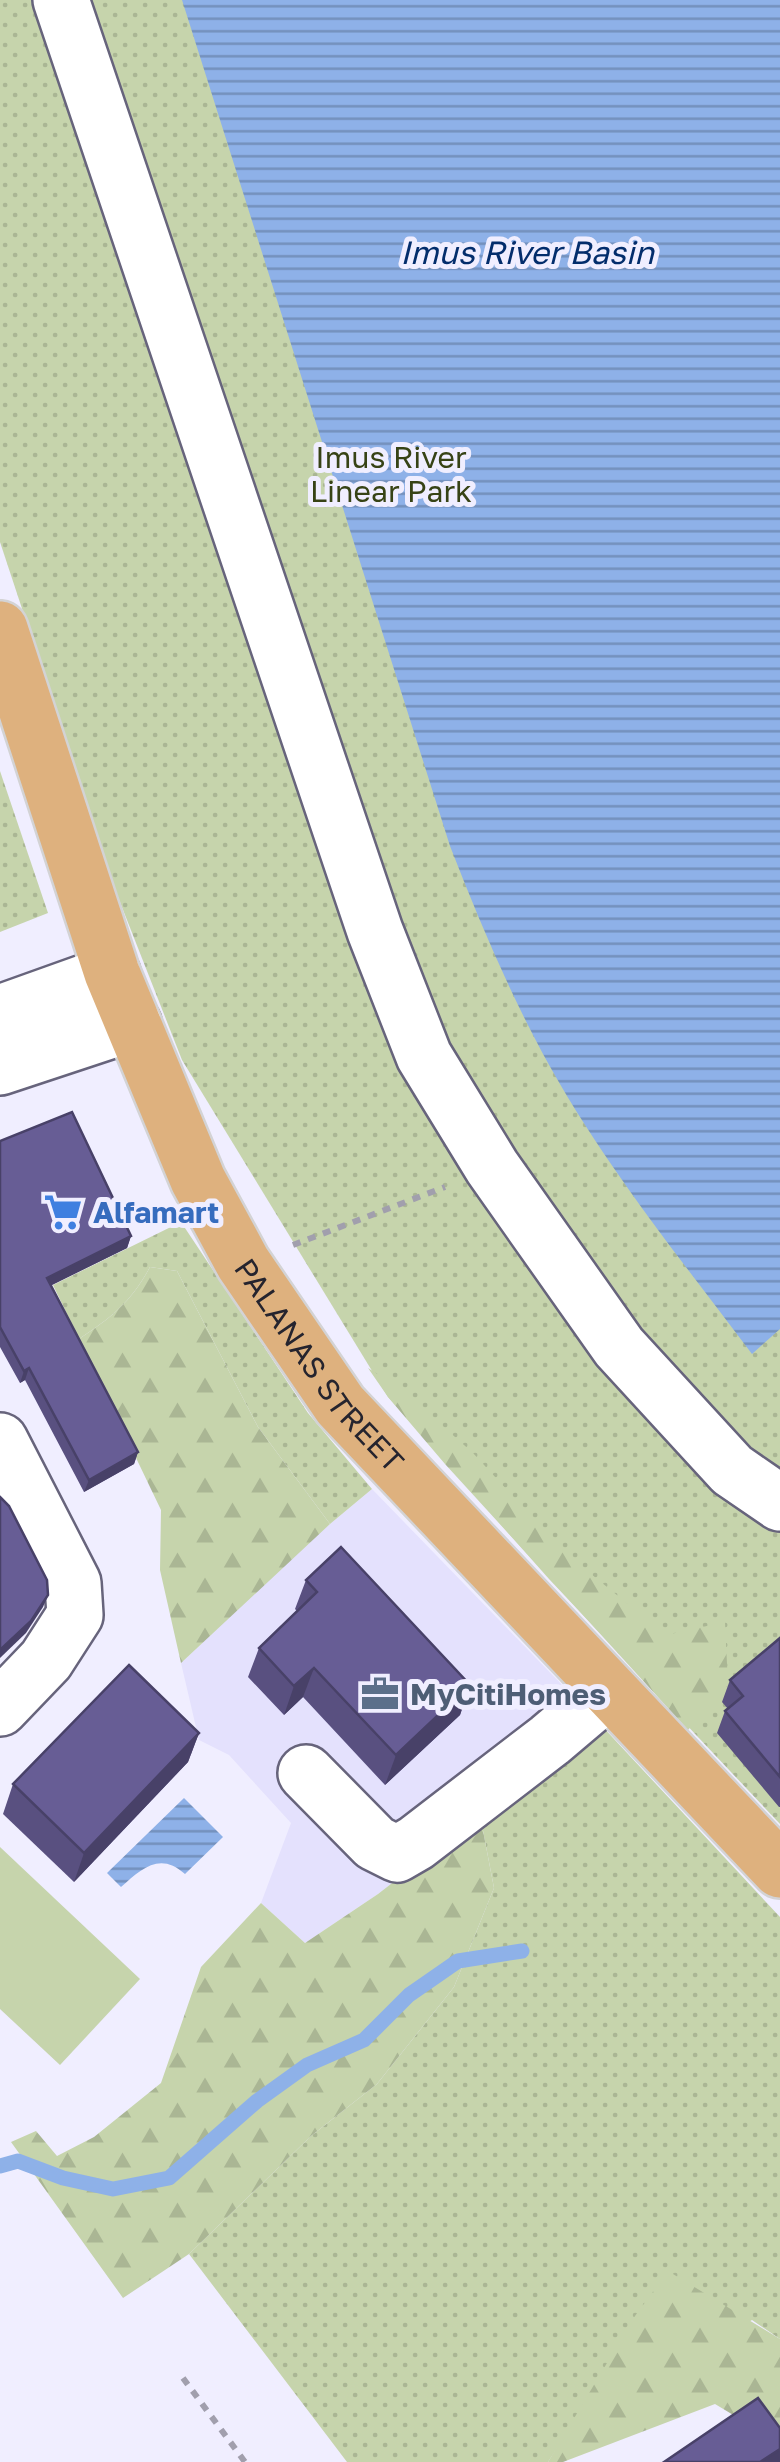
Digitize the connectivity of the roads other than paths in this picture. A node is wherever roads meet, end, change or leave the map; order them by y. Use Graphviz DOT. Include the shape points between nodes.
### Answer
graph roads {
  1 [pos="61,0"];
  2 [pos="0,629"];
  3 [pos="112,973"];
  4 [pos="0,1014"];
  5 [pos="133,1024"];
  6 [pos="0,1067"];
  7 [pos="0,1441"];
  8 [pos="780,1503"];
  9 [pos="609,1690"];
  10 [pos="0,1708"];
  11 [pos="306,1773"];
  12 [pos="780,1870"];
  1 -- 8 [label="street" via="374,931 424,1056 492,1167 619,1347 732,1470"];
  2 -- 3 [label="main road, PALANAS STREET"];
  3 -- 4 [label="street"];
  3 -- 5 [label="main road, PALANAS STREET"];
  5 -- 6 [label="street"];
  5 -- 9 [label="main road, PALANAS STREET" via="198,1180 243,1263 340,1404"];
  7 -- 10 [label="street" via="73,1583 75,1614 46,1660"];
  9 -- 11 [label="street" via="397,1854 375,1843"];
  9 -- 12 [label="main road, PALANAS STREET"];
}
